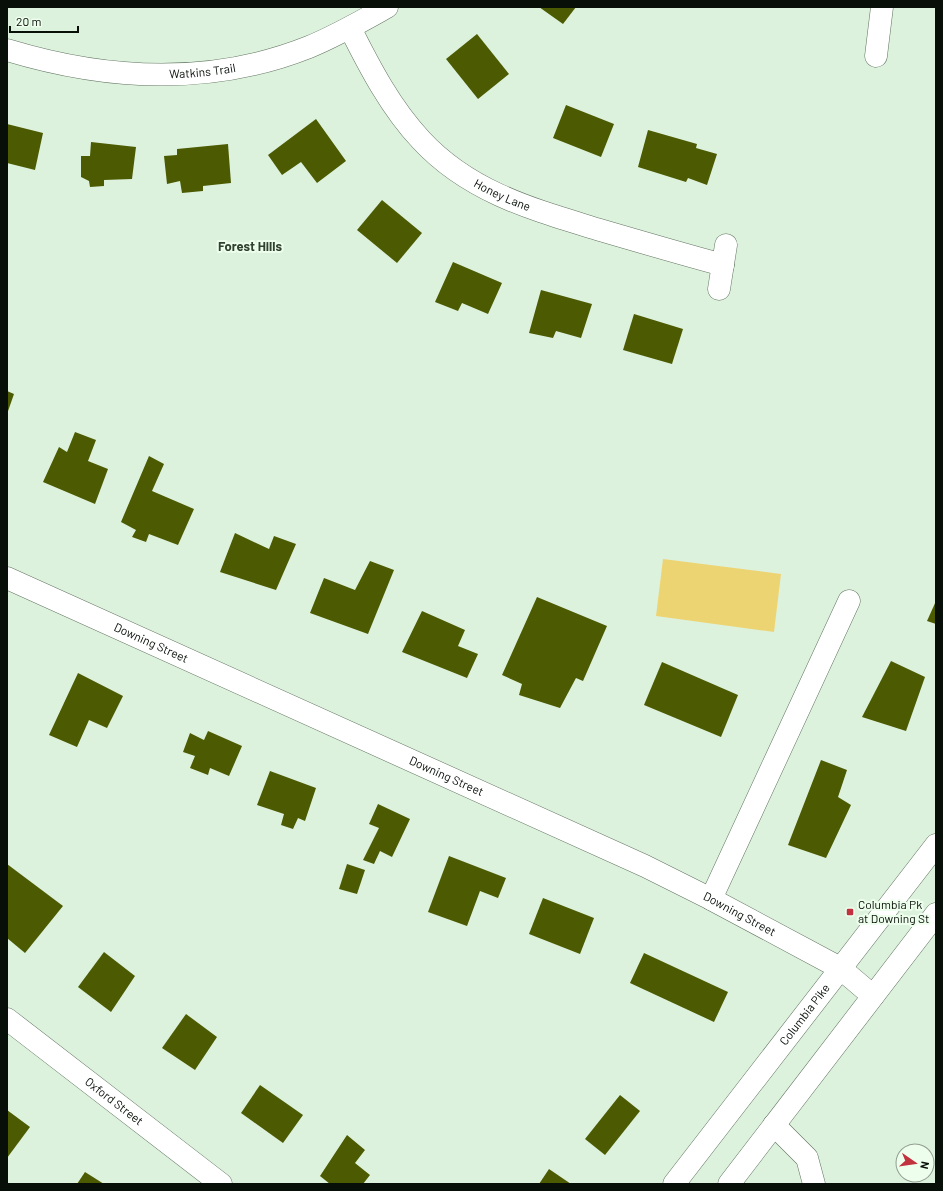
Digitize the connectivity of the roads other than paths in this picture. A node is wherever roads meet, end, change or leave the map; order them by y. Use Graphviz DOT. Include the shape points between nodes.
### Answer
graph roads {
  1 [pos="387,7"];
  2 [pos="882,7"];
  3 [pos="350,28"];
  4 [pos="7,50"];
  5 [pos="876,56"];
  6 [pos="719,288"];
  7 [pos="7,578"];
  8 [pos="849,601"];
  9 [pos="936,845"];
  10 [pos="711,899"];
  11 [pos="936,914"];
  12 [pos="840,968"];
  13 [pos="874,996"];
  14 [pos="7,1019"];
  15 [pos="774,1125"];
  16 [pos="221,1184"];
  17 [pos="674,1184"];
  18 [pos="729,1184"];
  19 [pos="814,1184"];
  1 -- 3 [label="street, Watkins Trail"];
  2 -- 5 [label="street"];
  3 -- 4 [label="street, Watkins Trail" via="290,53 244,66 194,73 148,75 96,71 47,62"];
  3 -- 6 [label="street, Honey Lane" via="373,73 400,114 422,141 452,168 487,190 525,207 724,255"];
  7 -- 10 [label="street, Downing Street" via="420,763"];
  8 -- 10 [label="street"];
  9 -- 12 [label="street, Columbia Pike"];
  10 -- 12 [label="street, Downing Street"];
  11 -- 13 [label="street"];
  12 -- 13 [label="street, Downing Street"];
  12 -- 17 [label="street, Columbia Pike"];
  13 -- 15 [label="street"];
  14 -- 16 [label="street, Oxford Street"];
  15 -- 18 [label="street"];
  15 -- 19 [label="street" via="807,1158"];
}
